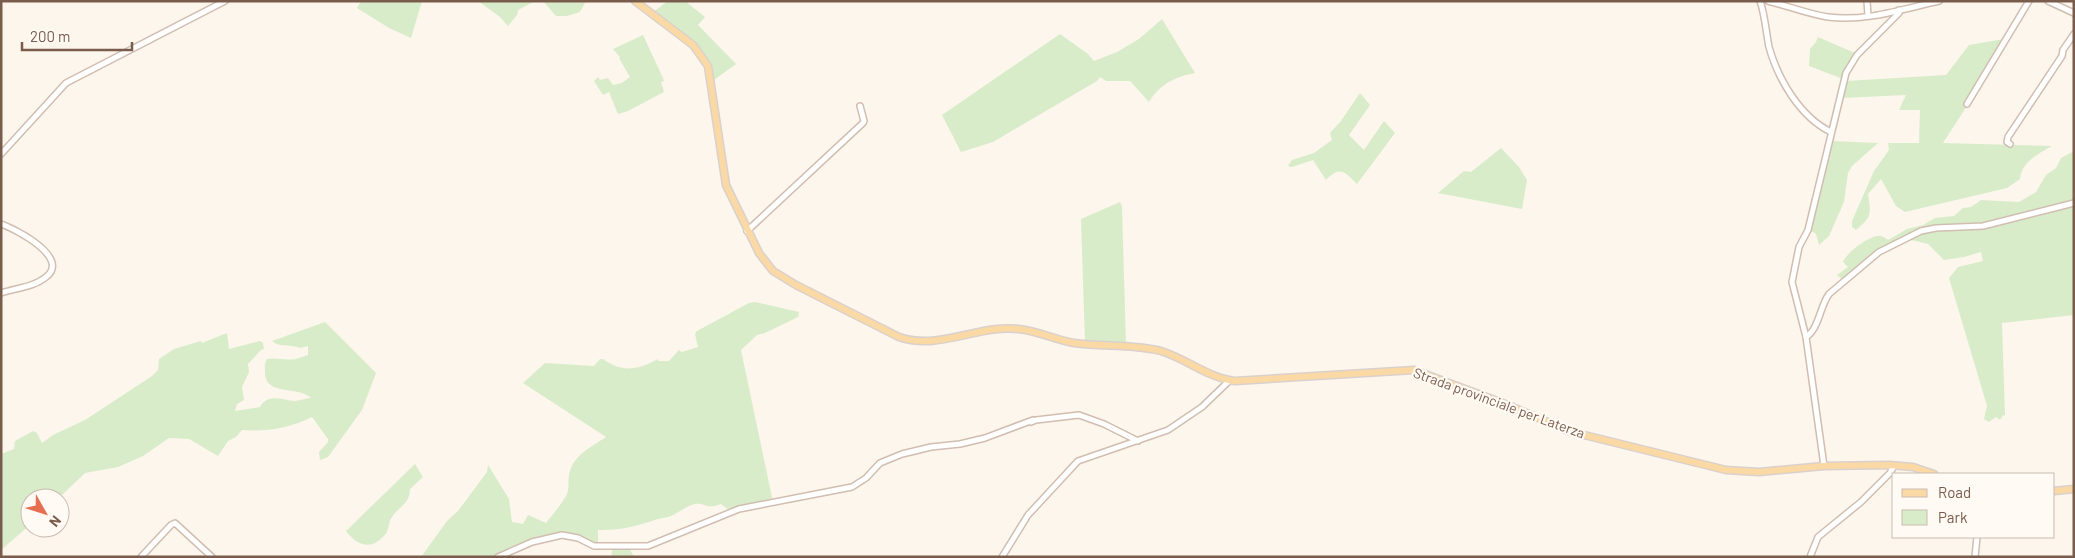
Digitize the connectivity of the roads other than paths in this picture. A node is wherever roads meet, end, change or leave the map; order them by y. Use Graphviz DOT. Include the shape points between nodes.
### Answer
graph roads {
  1 [pos="225,1"];
  2 [pos="635,1"];
  3 [pos="1760,1"];
  4 [pos="1768,1"];
  5 [pos="1867,1"];
  6 [pos="1939,1"];
  7 [pos="2028,1"];
  8 [pos="2048,1"];
  9 [pos="1899,10"];
  10 [pos="2074,13"];
  11 [pos="1868,16"];
  12 [pos="2074,34"];
  13 [pos="1967,104"];
  14 [pos="860,106"];
  15 [pos="1831,132"];
  16 [pos="2010,144"];
  17 [pos="1,154"];
  18 [pos="2074,203"];
  19 [pos="1,224"];
  20 [pos="747,231"];
  21 [pos="1,293"];
  22 [pos="1806,337"];
  23 [pos="1230,380"];
  24 [pos="1138,441"];
  25 [pos="1824,466"];
  26 [pos="1894,466"];
  27 [pos="1930,473"];
  28 [pos="2074,489"];
  29 [pos="2055,491"];
  30 [pos="1977,538"];
  31 [pos="141,557"];
  32 [pos="212,557"];
  33 [pos="498,557"];
  34 [pos="1002,557"];
  35 [pos="1810,557"];
  36 [pos="1975,557"];
  1 -- 17 [label="street" via="66,83"];
  2 -- 20 [label="main road, Strada provinciale per Laterza" via="693,45 708,66 726,185"];
  3 -- 15 [label="street" via="1777,70 1798,104"];
  4 -- 11 [label="street" via="1827,17"];
  5 -- 11 [label="street"];
  6 -- 9 [label="street"];
  7 -- 13 [label="street"];
  8 -- 10 [label="street"];
  9 -- 11 [label="street"];
  9 -- 15 [label="street" via="1848,67"];
  12 -- 16 [label="street" via="2008,137"];
  14 -- 20 [label="street" via="863,123"];
  15 -- 22 [label="street" via="1808,230 1799,247 1792,276"];
  18 -- 22 [label="street" via="1983,226 1936,228 1912,235 1875,255 1829,294"];
  19 -- 21 [label="street" via="40,246 52,260 53,268 39,282"];
  20 -- 23 [label="main road, Strada provinciale per Laterza" via="763,260 782,278 908,340 1024,329 1072,343 1158,350"];
  22 -- 25 [label="street"];
  23 -- 24 [label="street" via="1213,398 1177,425"];
  23 -- 25 [label="main road, Strada provinciale per Laterza" via="1414,370 1568,431 1705,465 1742,472"];
  24 -- 33 [label="street" via="1079,415 1031,422 985,438 902,454 880,463 852,487 739,509 648,546 591,545 562,535 532,542"];
  24 -- 34 [label="street" via="1075,464 1028,514"];
  25 -- 26 [label="main road, Strada provinciale per Laterza"];
  26 -- 27 [label="main road, Strada provinciale per Laterza"];
  26 -- 35 [label="street" via="1861,502 1818,538"];
  28 -- 29 [label="main road"];
  30 -- 36 [label="street"];
  31 -- 32 [label="street" via="176,523"];
}
